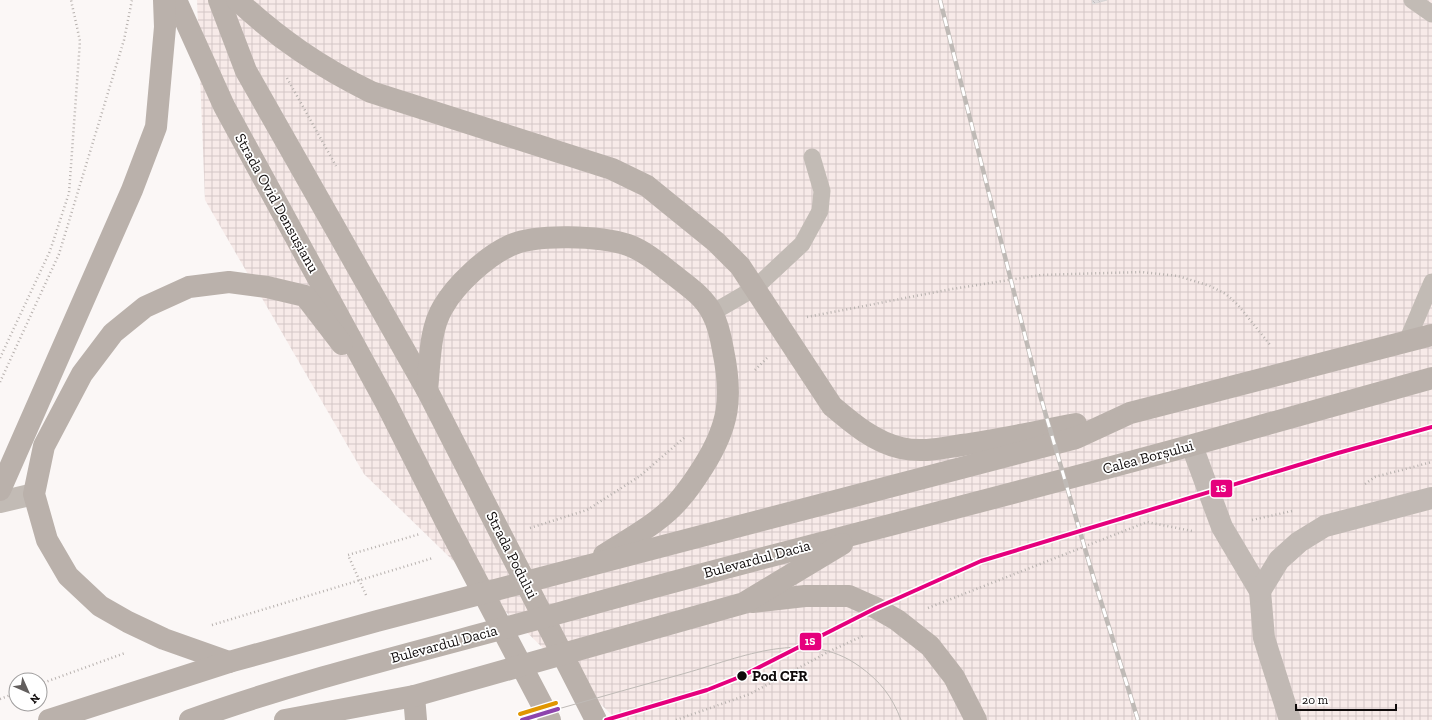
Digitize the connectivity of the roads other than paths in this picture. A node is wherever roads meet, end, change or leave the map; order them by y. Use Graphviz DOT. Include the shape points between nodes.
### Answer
graph roads {
  1 [pos="164,0"];
  2 [pos="176,0"];
  3 [pos="219,0"];
  4 [pos="237,0"];
  5 [pos="1412,0"];
  6 [pos="1432,14"];
  7 [pos="812,157"];
  8 [pos="1432,282"];
  9 [pos="755,288"];
  10 [pos="712,313"];
  11 [pos="1432,335"];
  12 [pos="1408,341"];
  13 [pos="1432,378"];
  14 [pos="428,390"];
  15 [pos="386,403"];
  16 [pos="1130,413"];
  17 [pos="1192,446"];
  18 [pos="0,490"];
  19 [pos="34,494"];
  20 [pos="1432,498"];
  21 [pos="0,502"];
  22 [pos="862,531"];
  23 [pos="586,566"];
  24 [pos="1260,591"];
  25 [pos="744,603"];
  26 [pos="229,662"];
  27 [pos="414,696"];
  28 [pos="49,720"];
  29 [pos="190,720"];
  30 [pos="285,720"];
  31 [pos="416,720"];
  32 [pos="550,720"];
  33 [pos="596,720"];
  34 [pos="976,720"];
  35 [pos="1290,720"];
  1 -- 18 [label="main road" via="165,28 156,127 132,190"];
  2 -- 15 [label="main road, Strada Ovid Densușianu" via="224,106"];
  3 -- 14 [label="main road" via="246,71"];
  4 -- 9 [label="main road" via="298,51 371,92 612,169 647,186 716,242 740,266"];
  5 -- 6 [label="lane"];
  7 -- 9 [label="lane" via="822,191 820,211 802,244"];
  8 -- 12 [label="lane"];
  9 -- 10 [label="lane"];
  9 -- 16 [label="main road" via="832,406 850,422 879,440 901,448 926,451 980,443"];
  10 -- 14 [label="main road" via="696,292 655,260 628,246 598,238 538,239 510,245 481,262 442,308 431,341"];
  10 -- 23 [label="main road" via="728,374 729,398 723,431 715,448 680,500 650,525"];
  11 -- 12 [label="main road"];
  12 -- 16 [label="main road"];
  13 -- 17 [label="main road, Calea Borșului"];
  14 -- 33 [label="main road, Strada Podului"];
  15 -- 19 [label="main road" via="305,296 267,286 228,282 190,287 145,307 113,333 95,356 82,374 44,446"];
  15 -- 32 [label="main road"];
  16 -- 23 [label="main road" via="1076,438"];
  17 -- 22 [label="main road, Calea Borșului"];
  17 -- 24 [label="street" via="1222,527"];
  19 -- 21 [label="street"];
  19 -- 26 [label="main road" via="47,540 68,576 100,606 164,639"];
  20 -- 24 [label="street" via="1325,526 1299,542 1279,560"];
  22 -- 25 [label="main road, Bulevardul Dacia"];
  22 -- 29 [label="main road, Bulevardul Dacia" via="358,666"];
  23 -- 26 [label="main road"];
  24 -- 35 [label="street" via="1264,638"];
  25 -- 27 [label="main road, Bulevardul Dacia"];
  25 -- 34 [label="main road" via="805,596 849,596 876,608 897,620 930,646 954,677"];
  26 -- 28 [label="main road"];
  27 -- 30 [label="main road, Bulevardul Dacia"];
  27 -- 31 [label="main road"];
}
